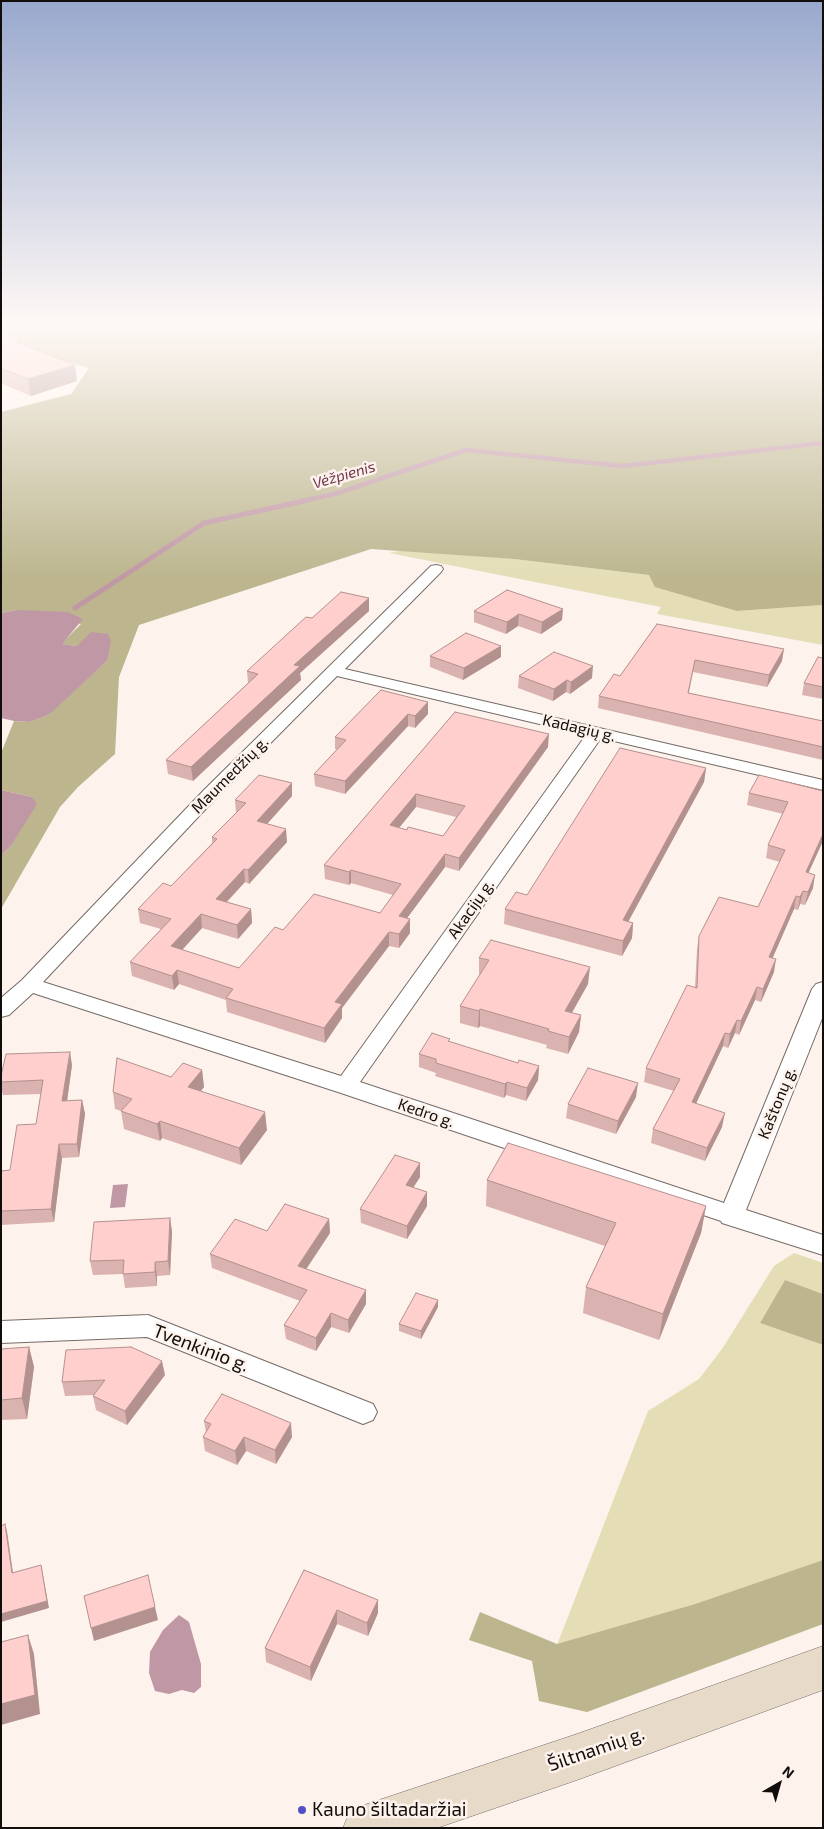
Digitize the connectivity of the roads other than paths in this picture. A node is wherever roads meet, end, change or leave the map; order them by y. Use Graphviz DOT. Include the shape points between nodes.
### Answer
graph roads {
  1 [pos="436,569"];
  2 [pos="335,671"];
  3 [pos="596,732"];
  4 [pos="823,785"];
  5 [pos="29,985"];
  6 [pos="823,989"];
  7 [pos="1,1010"];
  8 [pos="346,1086"];
  9 [pos="731,1216"];
  10 [pos="823,1245"];
  11 [pos="1,1332"];
  12 [pos="363,1412"];
  13 [pos="823,1668"];
  14 [pos="367,1828"];
  1 -- 2 [label="street, Maumedžių g."];
  2 -- 3 [label="street, Kadagių g."];
  2 -- 5 [label="street, Maumedžių g." via="210,794"];
  3 -- 4 [label="street, Kadagių g."];
  3 -- 8 [label="street, Akacijų g."];
  5 -- 7 [label="street"];
  5 -- 8 [label="street, Kedro g."];
  6 -- 9 [label="street, Kaštonų g."];
  8 -- 9 [label="street, Kedro g."];
  9 -- 10 [label="street, Kedro g."];
  11 -- 12 [label="street, Tvenkinio g." via="148,1326"];
  13 -- 14 [label="main road, Šiltnamių g." via="577,1757"];
}
